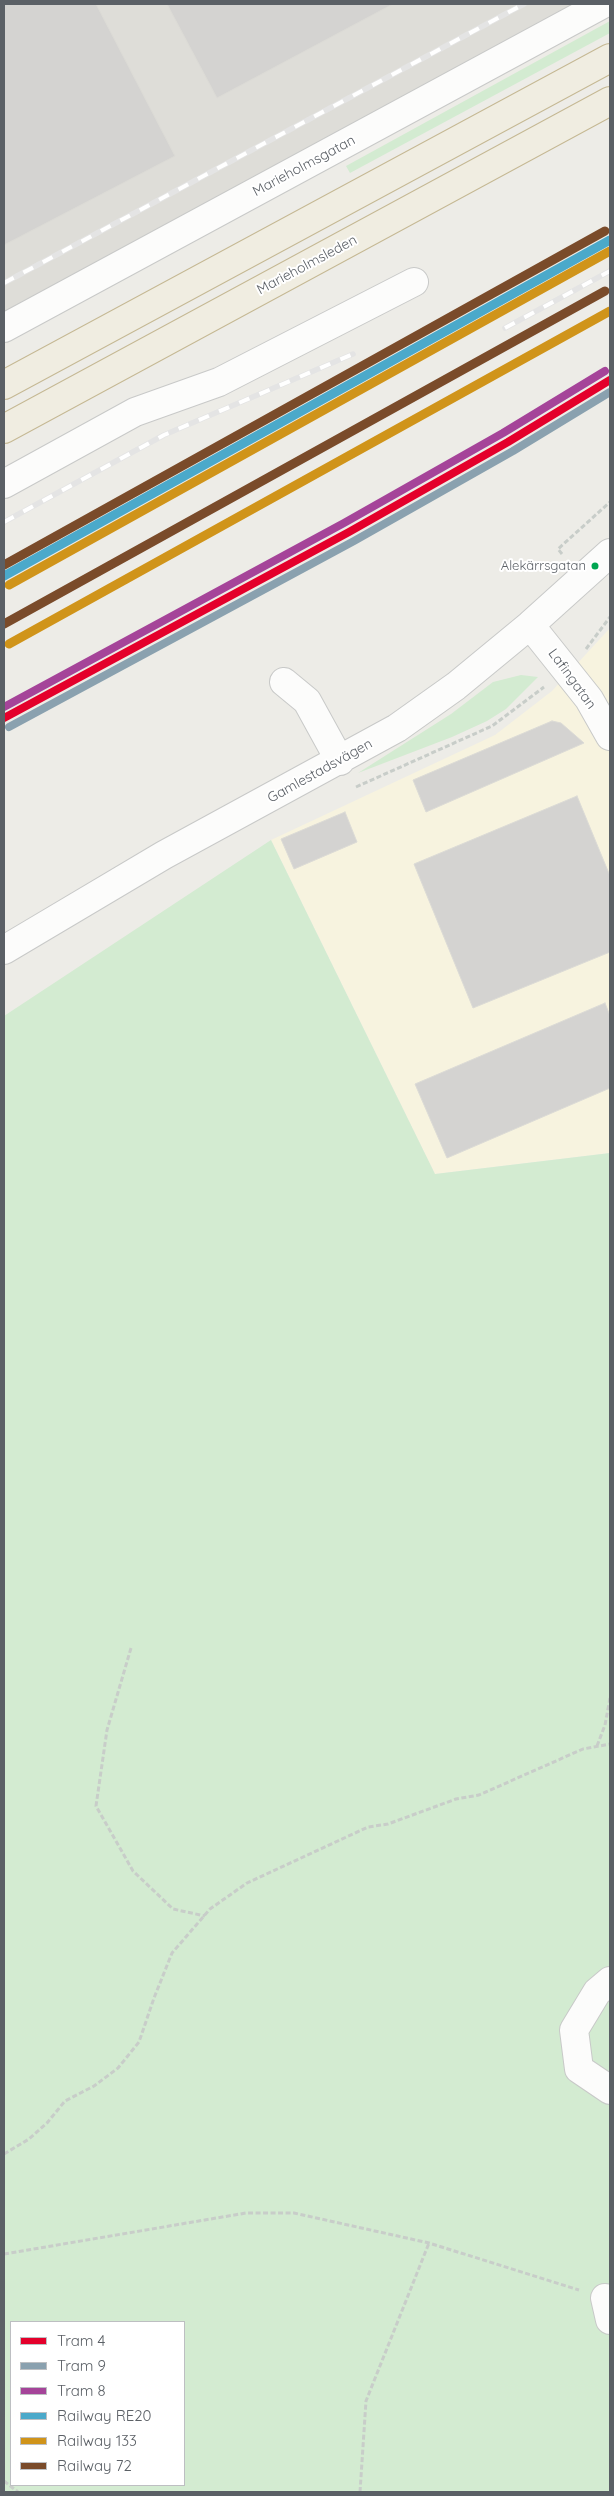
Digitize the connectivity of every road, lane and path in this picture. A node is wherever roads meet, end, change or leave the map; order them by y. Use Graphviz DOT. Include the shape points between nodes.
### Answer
graph roads {
  1 [pos="603,4"];
  2 [pos="610,58"];
  3 [pos="610,100"];
  4 [pos="414,282"];
  5 [pos="4,328"];
  6 [pos="4,385"];
  7 [pos="4,429"];
  8 [pos="4,484"];
  9 [pos="610,502"];
  10 [pos="610,553"];
  11 [pos="562,554"];
  12 [pos="530,625"];
  13 [pos="284,682"];
  14 [pos="610,736"];
  15 [pos="340,761"];
  16 [pos="4,950"];
  17 [pos="131,1648"];
  18 [pos="610,1698"];
  19 [pos="610,1744"];
  20 [pos="597,1746"];
  21 [pos="205,1916"];
  22 [pos="610,1980"];
  23 [pos="610,2090"];
  24 [pos="4,2154"];
  25 [pos="429,2243"];
  26 [pos="4,2254"];
  27 [pos="607,2309"];
  28 [pos="360,2492"];
  1 -- 5 [label="street, Marieholmsgatan"];
  2 -- 6 [label="highway"];
  3 -- 7 [label="highway, Marieholmsleden"];
  4 -- 8 [label="street" via="219,382 134,412"];
  9 -- 11 [label="path" via="558,550"];
  10 -- 12 [label="street, Gamlestadsvägen"];
  12 -- 14 [label="street, Lafingatan" via="589,699"];
  12 -- 15 [label="street, Gamlestadsvägen" via="456,686 404,723"];
  13 -- 15 [label="street" via="306,701"];
  15 -- 16 [label="street, Gamlestadsvägen" via="164,855"];
  17 -- 21 [label="path" via="107,1730 96,1806 133,1871 173,1909"];
  18 -- 20 [label="path"];
  19 -- 20 [label="path"];
  20 -- 21 [label="path" via="479,1795 456,1799 388,1824 368,1827 247,1883"];
  21 -- 24 [label="path" via="172,1953 140,2042 118,2068 94,2086 65,2101 29,2139"];
  22 -- 23 [label="street" via="597,1992 574,2030 579,2070"];
  25 -- 26 [label="path" via="294,2213 246,2213"];
  25 -- 27 [label="path"];
  25 -- 28 [label="path" via="366,2401"];
}
